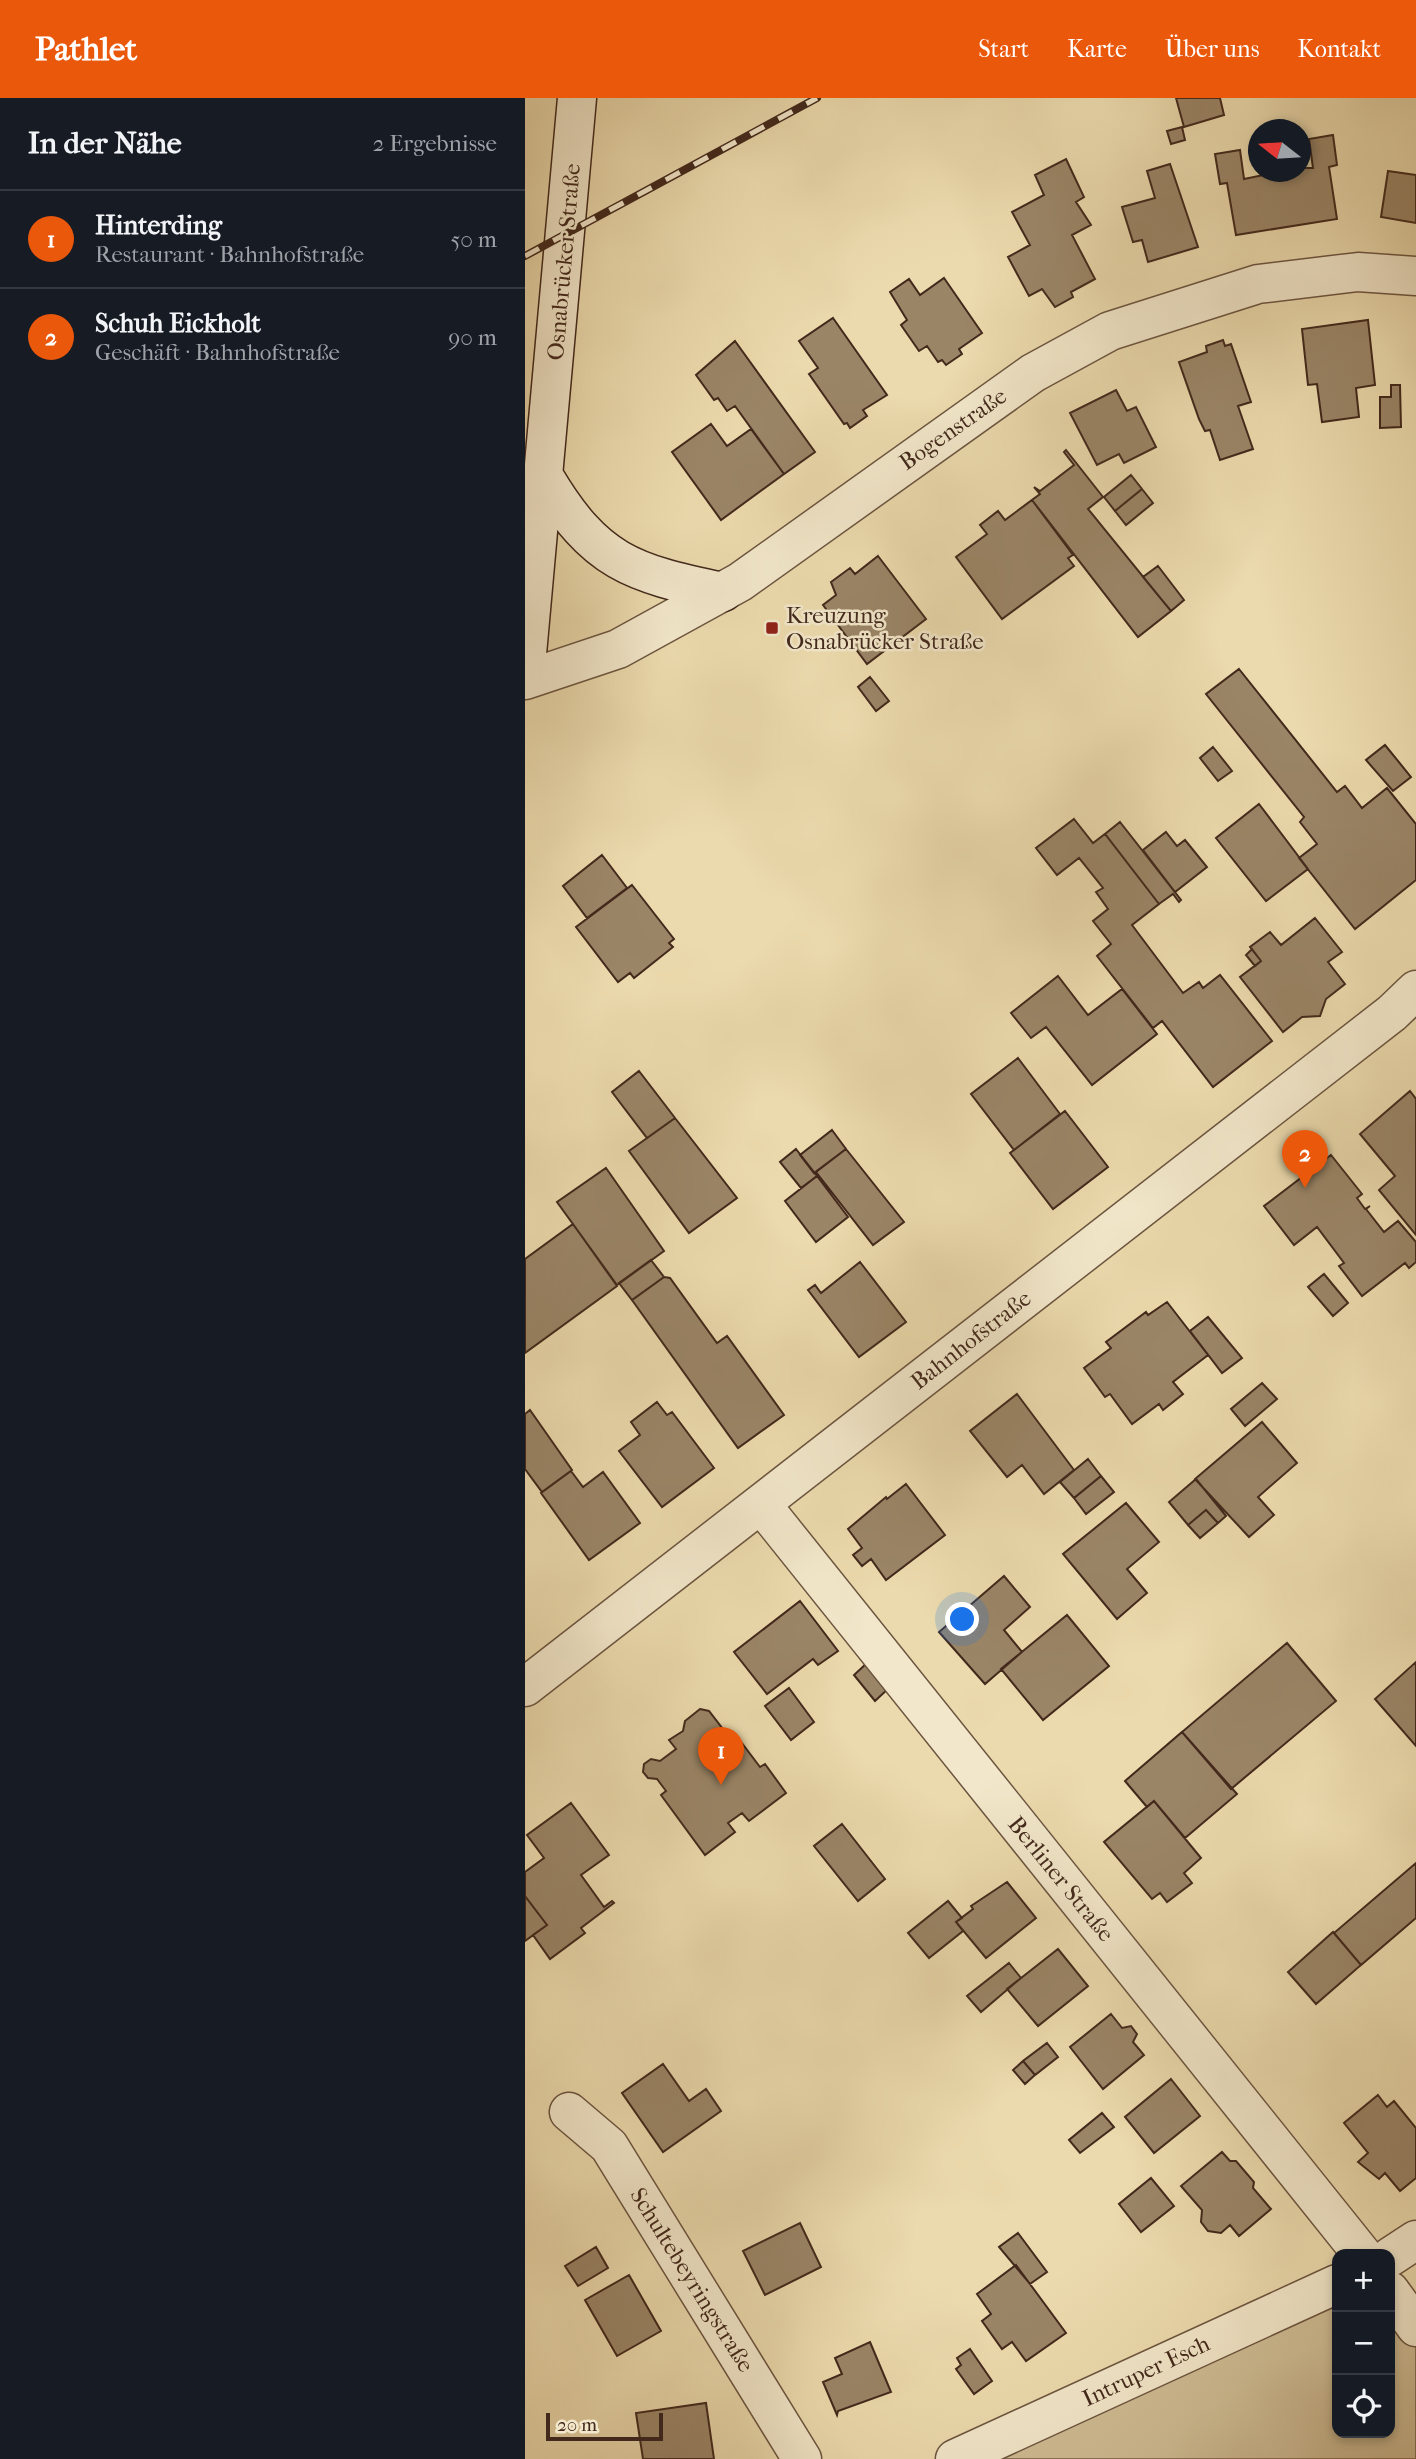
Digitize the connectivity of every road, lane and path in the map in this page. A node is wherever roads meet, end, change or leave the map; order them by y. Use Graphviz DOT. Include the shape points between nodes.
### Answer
graph roads {
  1 [pos="577,98"];
  2 [pos="1416,276"];
  3 [pos="545,478"];
  4 [pos="723,592"];
  5 [pos="525,678"];
  6 [pos="1416,990"];
  7 [pos="761,1504"];
  8 [pos="525,1687"];
  9 [pos="569,2112"];
  10 [pos="1416,2240"];
  11 [pos="1358,2249"];
  12 [pos="1395,2254"];
  13 [pos="1332,2286"];
  14 [pos="1395,2298"];
  15 [pos="1416,2327"];
  16 [pos="802,2459"];
  17 [pos="955,2459"];
  1 -- 3 [label="street, Osnabrücker Straße"];
  2 -- 4 [label="street, Bogenstraße" via="1358,272 1258,284 1109,331 1033,373"];
  3 -- 4 [label="street" via="574,522 621,563 674,582"];
  3 -- 5 [label="street, Osnabrücker Straße"];
  4 -- 5 [label="street, Bogenstraße" via="618,649"];
  6 -- 7 [label="street, Bahnhofstraße"];
  7 -- 8 [label="street, Bahnhofstraße"];
  7 -- 11 [label="street, Berliner Straße"];
  9 -- 16 [label="street, Schultebeyringstraße" via="609,2146"];
  10 -- 12 [label="street"];
  13 -- 17 [label="street, Intruper Esch"];
  14 -- 15 [label="street"];
}
